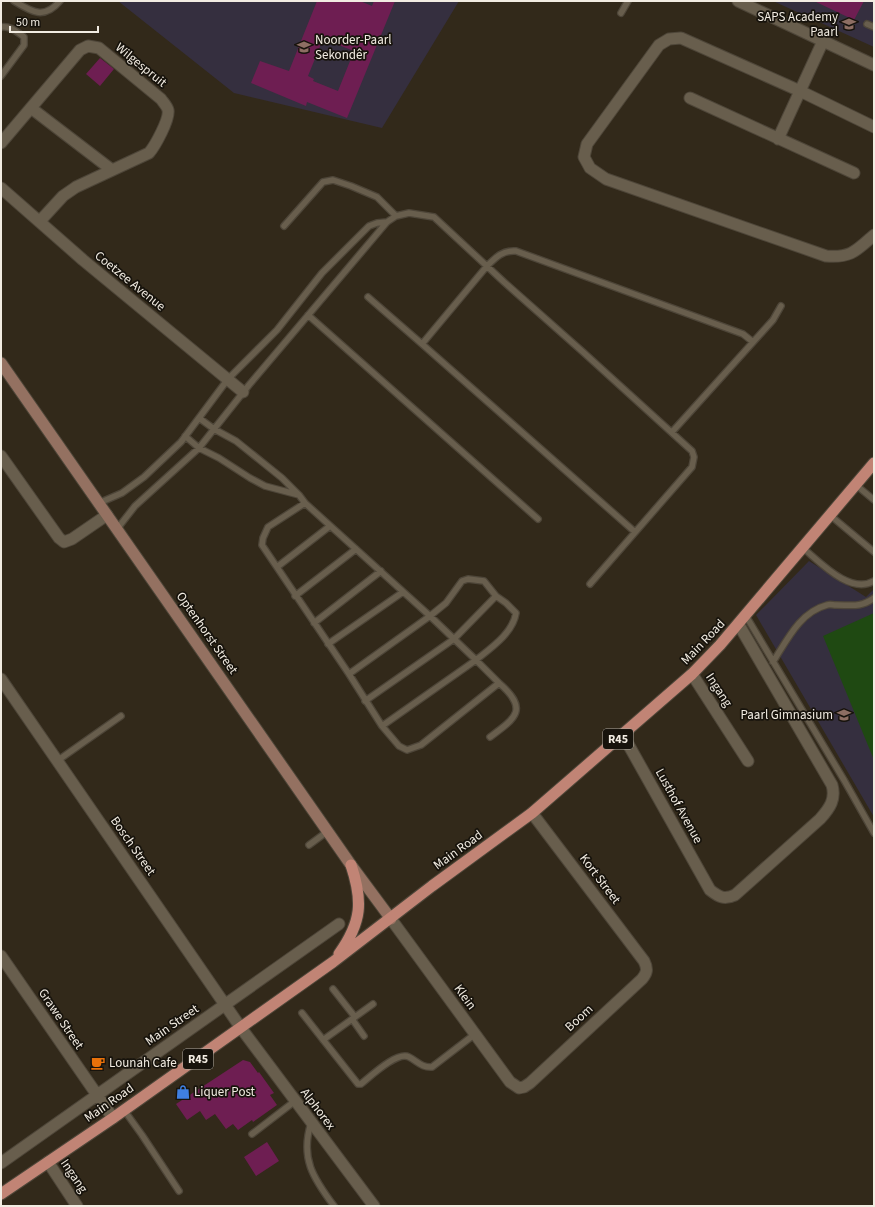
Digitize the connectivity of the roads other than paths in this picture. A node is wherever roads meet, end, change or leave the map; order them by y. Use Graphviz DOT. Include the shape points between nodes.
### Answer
graph roads {
  1 [pos="14,1"];
  2 [pos="60,1"];
  3 [pos="628,1"];
  4 [pos="738,1"];
  5 [pos="621,13"];
  6 [pos="868,24"];
  7 [pos="1,27"];
  8 [pos="874,27"];
  9 [pos="823,41"];
  10 [pos="874,65"];
  11 [pos="1,76"];
  12 [pos="800,91"];
  13 [pos="690,98"];
  14 [pos="31,108"];
  15 [pos="874,127"];
  16 [pos="778,139"];
  17 [pos="1,143"];
  18 [pos="112,170"];
  19 [pos="854,173"];
  20 [pos="1,188"];
  21 [pos="396,216"];
  22 [pos="40,222"];
  23 [pos="387,222"];
  24 [pos="284,226"];
  25 [pos="874,235"];
  26 [pos="487,266"];
  27 [pos="368,297"];
  28 [pos="781,306"];
  29 [pos="308,315"];
  30 [pos="753,342"];
  31 [pos="422,344"];
  32 [pos="1,363"];
  33 [pos="228,380"];
  34 [pos="243,392"];
  35 [pos="199,418"];
  36 [pos="214,429"];
  37 [pos="672,432"];
  38 [pos="185,436"];
  39 [pos="199,448"];
  40 [pos="1,456"];
  41 [pos="874,463"];
  42 [pos="856,485"];
  43 [pos="299,495"];
  44 [pos="874,500"];
  45 [pos="99,503"];
  46 [pos="305,503"];
  47 [pos="107,514"];
  48 [pos="830,516"];
  49 [pos="538,519"];
  50 [pos="330,526"];
  51 [pos="117,529"];
  52 [pos="635,532"];
  53 [pos="803,548"];
  54 [pos="356,549"];
  55 [pos="874,552"];
  56 [pos="277,567"];
  57 [pos="380,571"];
  58 [pos="874,581"];
  59 [pos="590,584"];
  60 [pos="403,592"];
  61 [pos="295,596"];
  62 [pos="496,596"];
  63 [pos="874,598"];
  64 [pos="430,616"];
  65 [pos="742,620"];
  66 [pos="314,623"];
  67 [pos="454,639"];
  68 [pos="328,644"];
  69 [pos="476,660"];
  70 [pos="773,662"];
  71 [pos="349,674"];
  72 [pos="692,674"];
  73 [pos="1,679"];
  74 [pos="499,683"];
  75 [pos="365,701"];
  76 [pos="121,716"];
  77 [pos="382,726"];
  78 [pos="623,734"];
  79 [pos="490,737"];
  80 [pos="57,761"];
  81 [pos="748,761"];
  82 [pos="532,813"];
  83 [pos="328,831"];
  84 [pos="874,833"];
  85 [pos="309,845"];
  86 [pos="351,865"];
  87 [pos="391,919"];
  88 [pos="339,924"];
  89 [pos="1,956"];
  90 [pos="644,961"];
  91 [pos="333,962"];
  92 [pos="333,989"];
  93 [pos="373,1004"];
  94 [pos="225,1005"];
  95 [pos="302,1013"];
  96 [pos="354,1018"];
  97 [pos="241,1028"];
  98 [pos="475,1034"];
  99 [pos="364,1036"];
  100 [pos="323,1040"];
  101 [pos="519,1088"];
  102 [pos="97,1096"];
  103 [pos="295,1101"];
  104 [pos="124,1110"];
  105 [pos="113,1118"];
  106 [pos="311,1122"];
  107 [pos="252,1134"];
  108 [pos="48,1162"];
  109 [pos="1,1163"];
  110 [pos="179,1191"];
  111 [pos="1,1194"];
  112 [pos="77,1206"];
  113 [pos="334,1206"];
  114 [pos="374,1206"];
  1 -- 2 [label="lane" via="36,12 44,13 52,10"];
  3 -- 5 [label="lane"];
  4 -- 9 [label="street"];
  6 -- 8 [label="lane"];
  7 -- 11 [label="lane" via="9,27 25,40"];
  9 -- 10 [label="street"];
  9 -- 12 [label="street"];
  12 -- 15 [label="street"];
  12 -- 16 [label="street"];
  12 -- 25 [label="street" via="680,38 669,39 659,45 587,144 584,157 590,168 606,179 826,256 841,257 858,250"];
  13 -- 16 [label="street"];
  14 -- 17 [label="street, Wilgespruit"];
  14 -- 18 [label="street"];
  14 -- 18 [label="street, Wilgespruit" via="80,50 88,46 98,48 161,99 168,110 157,142 149,153"];
  16 -- 19 [label="street"];
  18 -- 22 [label="street, Wilgespruit" via="76,186"];
  20 -- 22 [label="street, Coetzee Avenue"];
  21 -- 23 [label="lane"];
  21 -- 24 [label="lane" via="377,197 333,180 323,182"];
  21 -- 26 [label="lane" via="409,213 434,217"];
  22 -- 33 [label="street, Coetzee Avenue"];
  23 -- 29 [label="lane"];
  23 -- 33 [label="lane" via="369,226 342,252 276,330"];
  26 -- 30 [label="lane" via="504,252 516,251 743,334"];
  26 -- 31 [label="lane"];
  26 -- 37 [label="lane"];
  27 -- 31 [label="lane"];
  28 -- 30 [label="lane" via="773,320"];
  29 -- 34 [label="lane"];
  29 -- 49 [label="lane"];
  30 -- 37 [label="lane"];
  31 -- 52 [label="lane"];
  32 -- 45 [label="main road, Optenhorst Street"];
  33 -- 34 [label="street, Coetzee Avenue"];
  33 -- 35 [label="lane"];
  34 -- 36 [label="lane"];
  35 -- 36 [label="lane"];
  35 -- 38 [label="lane"];
  36 -- 39 [label="lane"];
  36 -- 43 [label="lane" via="236,441"];
  37 -- 52 [label="lane" via="692,451 692,467"];
  38 -- 39 [label="lane"];
  38 -- 45 [label="lane" via="144,477 122,493"];
  39 -- 43 [label="lane" via="265,486"];
  39 -- 51 [label="lane" via="135,506"];
  40 -- 47 [label="street" via="58,538 64,542"];
  41 -- 42 [label="main road, Main Road / R45"];
  42 -- 44 [label="lane"];
  42 -- 48 [label="main road, Main Road / R45"];
  43 -- 46 [label="lane"];
  45 -- 47 [label="main road, Optenhorst Street"];
  46 -- 50 [label="lane"];
  46 -- 56 [label="lane" via="268,527 263,538 262,546"];
  47 -- 51 [label="main road, Optenhorst Street"];
  48 -- 53 [label="main road, Main Road / R45"];
  48 -- 55 [label="lane"];
  50 -- 54 [label="lane"];
  50 -- 56 [label="lane"];
  51 -- 83 [label="main road, Optenhorst Street"];
  52 -- 59 [label="lane"];
  53 -- 58 [label="lane" via="850,583 866,584"];
  53 -- 65 [label="main road, Main Road / R45"];
  54 -- 57 [label="lane"];
  54 -- 61 [label="lane"];
  56 -- 61 [label="lane"];
  57 -- 60 [label="lane"];
  57 -- 66 [label="lane"];
  60 -- 64 [label="lane"];
  60 -- 68 [label="lane"];
  61 -- 66 [label="lane"];
  62 -- 64 [label="lane" via="484,581 468,579 462,581 446,603"];
  62 -- 67 [label="lane"];
  62 -- 69 [label="lane" via="516,613 515,619 499,641"];
  63 -- 70 [label="lane" via="859,606 828,604 812,612 796,625"];
  64 -- 67 [label="lane"];
  64 -- 71 [label="lane"];
  65 -- 70 [label="lane"];
  65 -- 72 [label="main road, Main Road / R45"];
  65 -- 78 [label="street, Lusthof Avenue" via="828,777 833,798 827,811 820,818 735,895 723,898 710,890"];
  66 -- 68 [label="lane"];
  67 -- 69 [label="lane"];
  67 -- 75 [label="lane"];
  68 -- 71 [label="lane"];
  69 -- 74 [label="lane"];
  69 -- 77 [label="lane"];
  70 -- 84 [label="lane"];
  71 -- 75 [label="lane"];
  72 -- 78 [label="main road, Main Road / R45"];
  72 -- 81 [label="street, Ingang"];
  73 -- 80 [label="street, Bosch Street"];
  74 -- 77 [label="lane" via="421,745 407,750 398,746"];
  74 -- 79 [label="lane" via="509,692 516,703 517,711 513,719"];
  75 -- 77 [label="lane"];
  76 -- 80 [label="lane"];
  78 -- 82 [label="main road, Main Road / R45"];
  80 -- 94 [label="street, Bosch Street"];
  82 -- 87 [label="main road, Main Road / R45"];
  82 -- 90 [label="street, Kort Street"];
  83 -- 85 [label="lane"];
  83 -- 86 [label="main road, Optenhorst Street"];
  86 -- 87 [label="main road, Optenhorst Street"];
  86 -- 91 [label="main road" via="358,889 358,918 349,940"];
  87 -- 91 [label="main road, Main Road / R45"];
  87 -- 98 [label="street, Klein"];
  88 -- 94 [label="street, Main Street"];
  89 -- 102 [label="street, Grawe Street"];
  90 -- 101 [label="street, Boom" via="647,971 642,979 530,1083"];
  91 -- 97 [label="main road, Main Road / R45"];
  92 -- 96 [label="lane"];
  93 -- 96 [label="lane"];
  94 -- 97 [label="street, Bosch Street"];
  94 -- 102 [label="street, Main Street"];
  95 -- 100 [label="lane"];
  96 -- 99 [label="lane"];
  96 -- 100 [label="lane"];
  97 -- 103 [label="street, Alphorex"];
  97 -- 104 [label="main road, Main Road / R45"];
  98 -- 100 [label="lane" via="432,1067 400,1056 361,1084 358,1084"];
  98 -- 101 [label="street, Klein" via="510,1082"];
  102 -- 105 [label="street, Grawe Street"];
  102 -- 109 [label="street, Main Street"];
  103 -- 106 [label="street, Alphorex"];
  103 -- 107 [label="lane"];
  104 -- 105 [label="main road, Main Road / R45"];
  104 -- 110 [label="lane"];
  105 -- 108 [label="main road, Main Road / R45"];
  106 -- 113 [label="lane" via="307,1158 312,1173"];
  106 -- 114 [label="street, Alphorex"];
  108 -- 111 [label="main road, Main Road / R45"];
  108 -- 112 [label="street, Ingang"];
}
